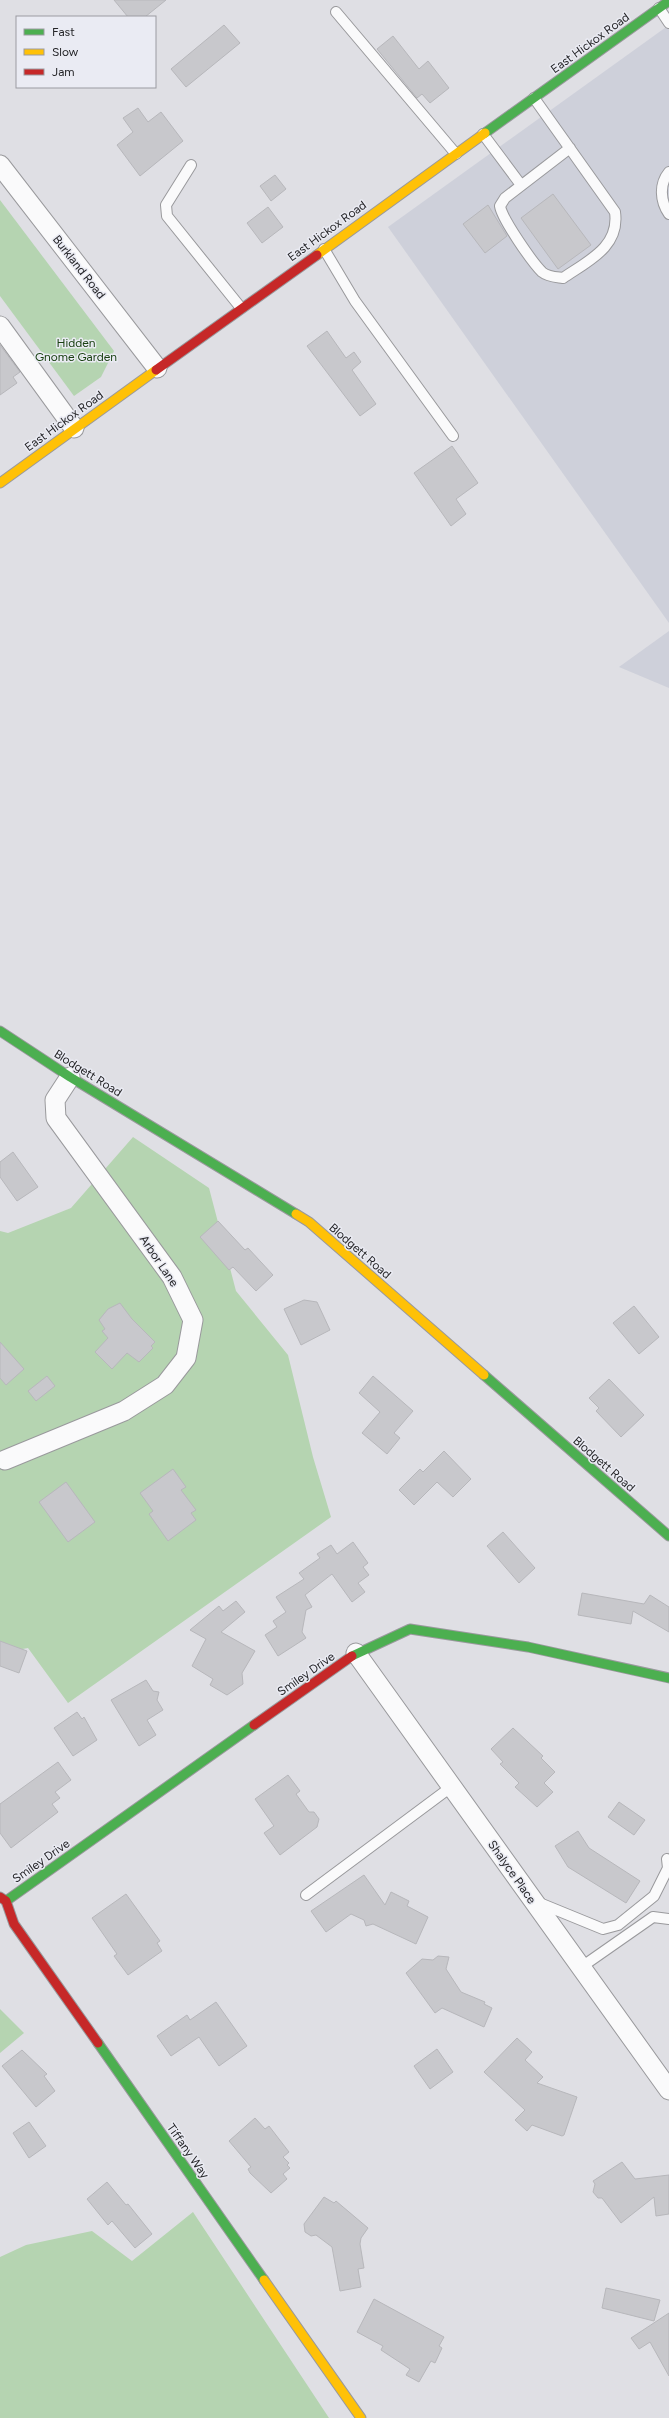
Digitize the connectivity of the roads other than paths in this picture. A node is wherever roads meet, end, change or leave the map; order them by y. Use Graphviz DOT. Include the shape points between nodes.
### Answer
graph roads {
  1 [pos="669,1"];
  2 [pos="659,8"];
  3 [pos="336,12"];
  4 [pos="669,23"];
  5 [pos="534,98"];
  6 [pos="483,134"];
  7 [pos="570,148"];
  8 [pos="456,154"];
  9 [pos="0,165"];
  10 [pos="192,165"];
  11 [pos="669,172"];
  12 [pos="521,185"];
  13 [pos="669,214"];
  14 [pos="324,249"];
  15 [pos="241,308"];
  16 [pos="0,326"];
  17 [pos="157,368"];
  18 [pos="74,428"];
  19 [pos="453,436"];
  20 [pos="0,483"];
  21 [pos="0,1031"];
  22 [pos="70,1077"];
  23 [pos="5,1460"];
  24 [pos="669,1536"];
  25 [pos="356,1653"];
  26 [pos="669,1678"];
  27 [pos="451,1787"];
  28 [pos="667,1859"];
  29 [pos="306,1895"];
  30 [pos="3,1899"];
  31 [pos="532,1900"];
  32 [pos="669,1919"];
  33 [pos="580,1968"];
  34 [pos="669,2090"];
  35 [pos="361,2418"];
  1 -- 2 [label="street, East Hickox Road"];
  2 -- 4 [label="lane"];
  2 -- 5 [label="street, East Hickox Road"];
  3 -- 8 [label="lane"];
  5 -- 6 [label="street, East Hickox Road"];
  5 -- 7 [label="lane"];
  6 -- 8 [label="street, East Hickox Road"];
  6 -- 12 [label="lane"];
  7 -- 12 [label="lane"];
  7 -- 12 [label="lane" via="615,212 617,224 612,237 601,251 563,278 543,272 502,214 502,200"];
  8 -- 14 [label="street, East Hickox Road"];
  9 -- 17 [label="street, Burkland Road"];
  10 -- 15 [label="lane" via="166,205 168,216"];
  11 -- 13 [label="lane" via="664,178 662,191 663,206"];
  14 -- 15 [label="street, East Hickox Road"];
  14 -- 19 [label="lane" via="355,301"];
  15 -- 17 [label="street, East Hickox Road"];
  16 -- 18 [label="street"];
  17 -- 18 [label="street, East Hickox Road"];
  18 -- 20 [label="street, East Hickox Road"];
  21 -- 22 [label="street, Blodgett Road"];
  22 -- 23 [label="street, Arbor Lane" via="55,1100 56,1118 172,1277 193,1320 186,1358 165,1385 124,1411"];
  22 -- 24 [label="street, Blodgett Road" via="309,1222"];
  25 -- 26 [label="street, Smiley Drive" via="410,1629 528,1647"];
  25 -- 27 [label="street, Shalyce Place"];
  25 -- 30 [label="street, Smiley Drive"];
  27 -- 29 [label="lane"];
  27 -- 31 [label="street, Shalyce Place"];
  28 -- 31 [label="lane" via="668,1868 654,1896 618,1925 603,1929"];
  30 -- 35 [label="street, Tiffany Way" via="14,1924"];
  31 -- 33 [label="street, Shalyce Place"];
  32 -- 33 [label="lane" via="653,1917"];
  33 -- 34 [label="street, Shalyce Place"];
}
